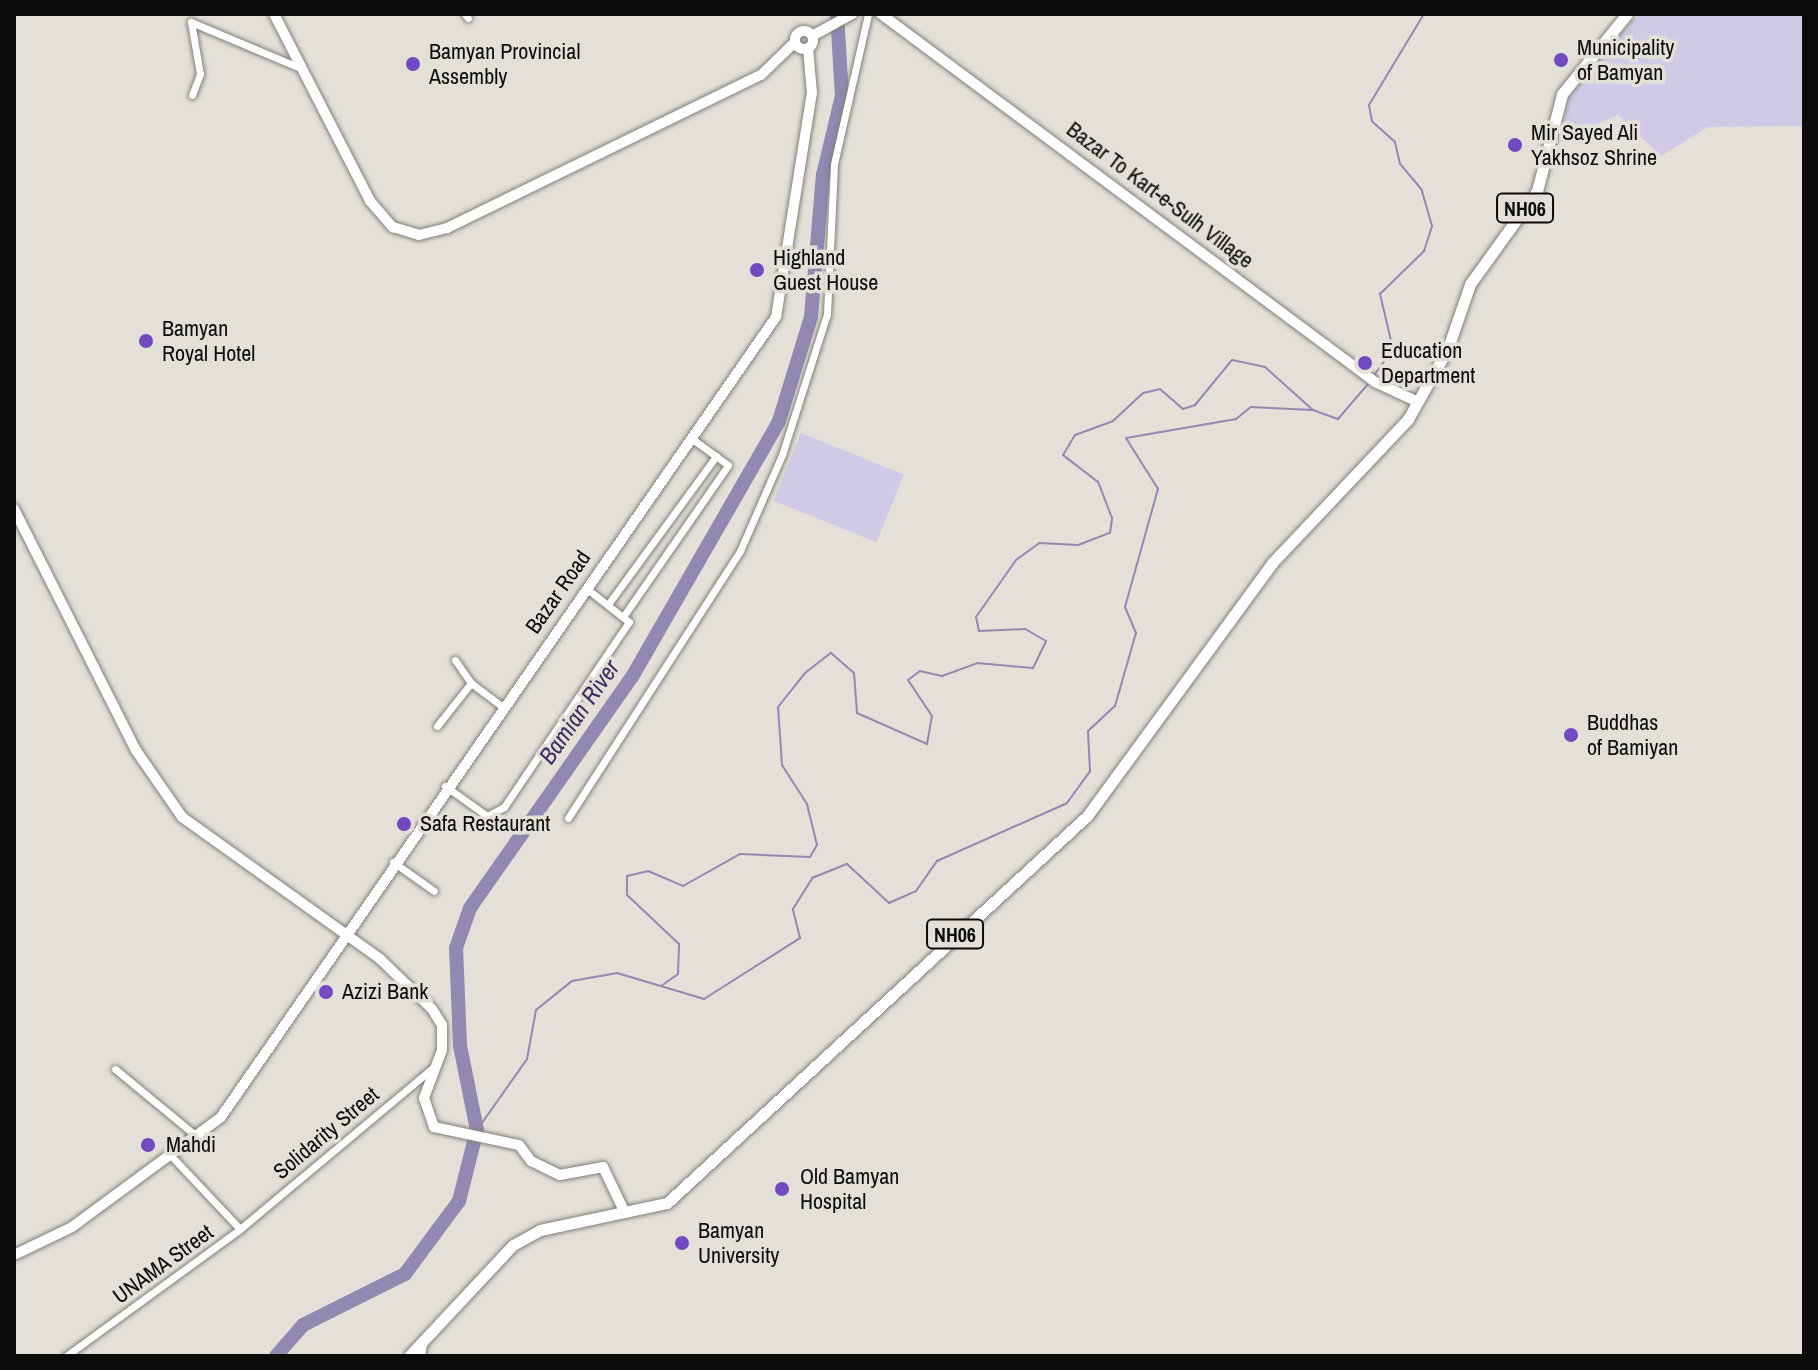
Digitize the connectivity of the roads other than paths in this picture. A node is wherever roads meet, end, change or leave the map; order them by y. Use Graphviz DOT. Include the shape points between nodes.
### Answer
graph roads {
  1 [pos="274,14"];
  2 [pos="841,14"];
  3 [pos="851,14"];
  4 [pos="868,14"];
  5 [pos="881,14"];
  6 [pos="1627,14"];
  7 [pos="826,27"];
  8 [pos="810,34"];
  9 [pos="795,42"];
  10 [pos="808,48"];
  11 [pos="298,67"];
  12 [pos="192,95"];
  13 [pos="1418,402"];
  14 [pos="691,438"];
  15 [pos="716,456"];
  16 [pos="14,509"];
  17 [pos="586,588"];
  18 [pos="609,603"];
  19 [pos="625,614"];
  20 [pos="455,660"];
  21 [pos="471,683"];
  22 [pos="502,706"];
  23 [pos="437,726"];
  24 [pos="445,786"];
  25 [pos="568,818"];
  26 [pos="393,862"];
  27 [pos="434,891"];
  28 [pos="343,933"];
  29 [pos="435,1065"];
  30 [pos="115,1069"];
  31 [pos="200,1139"];
  32 [pos="173,1158"];
  33 [pos="625,1213"];
  34 [pos="240,1229"];
  35 [pos="14,1255"];
  36 [pos="423,1343"];
  37 [pos="66,1356"];
  38 [pos="409,1356"];
  39 [pos="421,1356"];
  1 -- 11 [label="main road"];
  2 -- 7 [label="main road"];
  3 -- 7 [label="main road"];
  4 -- 25 [label="street" via="834,164 827,314 782,455 740,551"];
  5 -- 13 [label="main road, Bazar To Kart-e-Sulh Village" via="1370,379"];
  6 -- 13 [label="main road, NH06" via="1562,94 1537,191 1470,284"];
  7 -- 8 [label="main road"];
  8 -- 9 [label="main road"];
  8 -- 10 [label="main road"];
  9 -- 10 [label="main road"];
  9 -- 11 [label="main road" via="761,75 447,228 419,235 393,227 370,201"];
  10 -- 14 [label="main road, Bazar Road" via="812,93 783,298"];
  11 -- 12 [label="street" via="191,22 200,74"];
  13 -- 33 [label="main road, NH06" via="1272,563 1087,816 667,1203"];
  14 -- 15 [label="street"];
  14 -- 17 [label="main road, Bazar Road"];
  15 -- 18 [label="street"];
  15 -- 19 [label="street" via="728,465"];
  16 -- 28 [label="main road" via="152,779 182,817 231,857"];
  17 -- 18 [label="street"];
  17 -- 22 [label="main road, Bazar Road"];
  18 -- 19 [label="street"];
  19 -- 24 [label="street" via="629,622 496,815"];
  20 -- 21 [label="street"];
  21 -- 22 [label="street"];
  21 -- 23 [label="street"];
  22 -- 24 [label="main road, Bazar Road"];
  24 -- 26 [label="main road, Bazar Road"];
  26 -- 27 [label="street"];
  26 -- 28 [label="main road, Bazar Road"];
  28 -- 29 [label="main road" via="432,1009 442,1025"];
  28 -- 31 [label="main road, Bazar Road" via="221,1117"];
  29 -- 33 [label="main road" via="424,1098 434,1127 519,1145 531,1161 560,1175 603,1167"];
  29 -- 34 [label="street, Solidarity Street"];
  30 -- 31 [label="street"];
  31 -- 32 [label="main road, Bazar Road"];
  32 -- 34 [label="street, UNAMA Street"];
  32 -- 35 [label="main road, Bazar Road" via="72,1227"];
  33 -- 36 [label="main road, NH06" via="540,1230 513,1245"];
  34 -- 37 [label="street, UNAMA Street"];
  36 -- 38 [label="main road, NH06"];
  36 -- 39 [label="street"];
}
